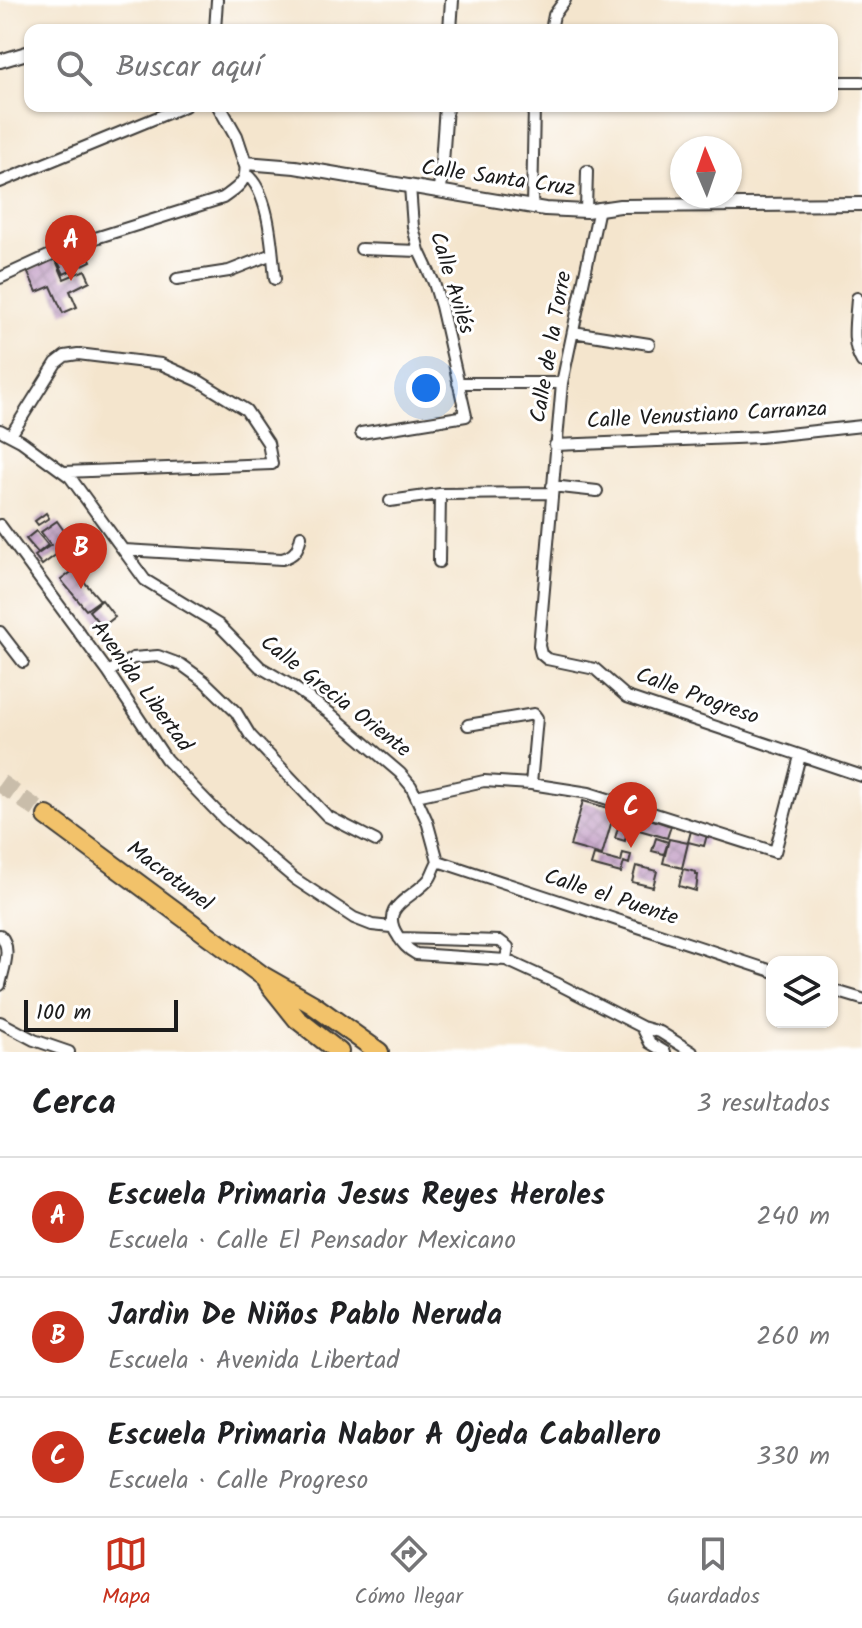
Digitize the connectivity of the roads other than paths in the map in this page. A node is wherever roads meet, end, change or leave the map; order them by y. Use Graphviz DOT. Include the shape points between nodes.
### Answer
graph roads {
  1 [pos="217,0"];
  2 [pos="452,0"];
  3 [pos="565,0"];
  4 [pos="215,24"];
  5 [pos="450,24"];
  6 [pos="552,24"];
  7 [pos="24,54"];
  8 [pos="0,61"];
  9 [pos="838,82"];
  10 [pos="862,82"];
  11 [pos="170,112"];
  12 [pos="222,112"];
  13 [pos="446,112"];
  14 [pos="534,112"];
  15 [pos="246,168"];
  16 [pos="587,171"];
  17 [pos="0,182"];
  18 [pos="410,186"];
  19 [pos="440,191"];
  20 [pos="862,204"];
  21 [pos="532,207"];
  22 [pos="593,209"];
  23 [pos="361,249"];
  24 [pos="419,251"];
  25 [pos="272,254"];
  26 [pos="0,278"];
  27 [pos="177,279"];
  28 [pos="275,279"];
  29 [pos="857,298"];
  30 [pos="573,332"];
  31 [pos="649,344"];
  32 [pos="862,362"];
  33 [pos="458,383"];
  34 [pos="562,383"];
  35 [pos="862,426"];
  36 [pos="0,430"];
  37 [pos="361,433"];
  38 [pos="11,435"];
  39 [pos="555,445"];
  40 [pos="64,472"];
  41 [pos="552,490"];
  42 [pos="597,491"];
  43 [pos="440,494"];
  44 [pos="390,501"];
  45 [pos="0,525"];
  46 [pos="301,536"];
  47 [pos="124,550"];
  48 [pos="439,562"];
  49 [pos="0,632"];
  50 [pos="541,654"];
  51 [pos="23,662"];
  52 [pos="108,672"];
  53 [pos="468,725"];
  54 [pos="800,756"];
  55 [pos="862,776"];
  56 [pos="531,784"];
  57 [pos="416,796"];
  58 [pos="47,816"];
  59 [pos="376,841"];
  60 [pos="438,861"];
  61 [pos="391,927"];
  62 [pos="0,935"];
  63 [pos="399,938"];
  64 [pos="506,960"];
  65 [pos="766,969"];
  66 [pos="263,976"];
  67 [pos="0,985"];
  68 [pos="838,992"];
  69 [pos="862,999"];
  70 [pos="0,1022"];
  71 [pos="642,1027"];
  72 [pos="69,1052"];
  73 [pos="339,1052"];
  74 [pos="379,1052"];
  75 [pos="665,1052"];
  76 [pos="692,1052"];
  1 -- 4 [label="street"];
  2 -- 5 [label="street"];
  3 -- 6 [label="street"];
  7 -- 8 [label="street"];
  9 -- 10 [label="street"];
  11 -- 17 [label="street"];
  12 -- 15 [label="street"];
  13 -- 19 [label="street"];
  14 -- 21 [label="street"];
  15 -- 18 [label="street, Calle Santa Cruz" via="295,167"];
  15 -- 25 [label="street" via="259,187"];
  15 -- 26 [label="street" via="241,186 223,198 70,246"];
  16 -- 22 [label="street, Calle de la Torre"];
  18 -- 19 [label="street, Calle Santa Cruz"];
  18 -- 24 [label="street, Calle Avilés"];
  19 -- 21 [label="street, Calle Santa Cruz"];
  20 -- 22 [label="street, Calle Santa Cruz"];
  21 -- 22 [label="street, Calle Santa Cruz"];
  22 -- 30 [label="street, Calle de la Torre"];
  23 -- 24 [label="street"];
  24 -- 33 [label="street, Calle Avilés" via="441,306"];
  25 -- 27 [label="street" via="229,271"];
  25 -- 28 [label="street"];
  29 -- 32 [label="street" via="854,331"];
  30 -- 31 [label="street"];
  30 -- 34 [label="street, Calle de la Torre"];
  33 -- 34 [label="street"];
  33 -- 37 [label="street, Calle Avilés" via="466,416"];
  34 -- 39 [label="street, Calle de la Torre"];
  35 -- 39 [label="street, Calle Venustiano Carranza" via="760,437"];
  36 -- 38 [label="street, Calle Grecia Oriente"];
  38 -- 40 [label="street, Calle Grecia Oriente"];
  38 -- 40 [label="street" via="56,363 78,354 161,364 199,381 246,410 268,443 272,464"];
  39 -- 41 [label="street, Calle de la Torre"];
  40 -- 47 [label="street, Calle Grecia Oriente"];
  41 -- 42 [label="street"];
  41 -- 43 [label="street"];
  41 -- 50 [label="street, Calle de la Torre"];
  43 -- 44 [label="street"];
  43 -- 48 [label="street"];
  45 -- 52 [label="street, Avenida Libertad"];
  46 -- 47 [label="street" via="293,556 282,559"];
  47 -- 57 [label="street, Calle Grecia Oriente" via="145,580 219,625 260,667 331,714 400,773"];
  49 -- 51 [label="street"];
  50 -- 54 [label="street, Calle Progreso" via="595,669 627,697"];
  52 -- 59 [label="street" via="133,658 158,656 182,665 236,712 250,735 327,816"];
  52 -- 61 [label="street, Avenida Libertad" via="166,759 225,820 295,879 354,918"];
  53 -- 56 [label="street" via="534,714"];
  54 -- 55 [label="street, Calle Progreso"];
  54 -- 56 [label="street" via="775,852 589,793"];
  56 -- 57 [label="street" via="484,781"];
  57 -- 60 [label="street, Calle Grecia Oriente"];
  58 -- 66 [label="highway, Macrotunel"];
  60 -- 61 [label="street" via="429,879 393,912"];
  60 -- 65 [label="street, Calle el Puente"];
  61 -- 63 [label="street"];
  62 -- 67 [label="street" via="7,950"];
  63 -- 64 [label="street" via="416,954"];
  63 -- 64 [label="street" via="500,941 508,947"];
  64 -- 71 [label="street"];
  66 -- 73 [label="highway, Macrotunel" via="297,1019"];
  66 -- 74 [label="highway, Macrotunel"];
  68 -- 69 [label="street"];
  70 -- 72 [label="street"];
  71 -- 75 [label="street" via="650,1043"];
  71 -- 76 [label="street"];
}
